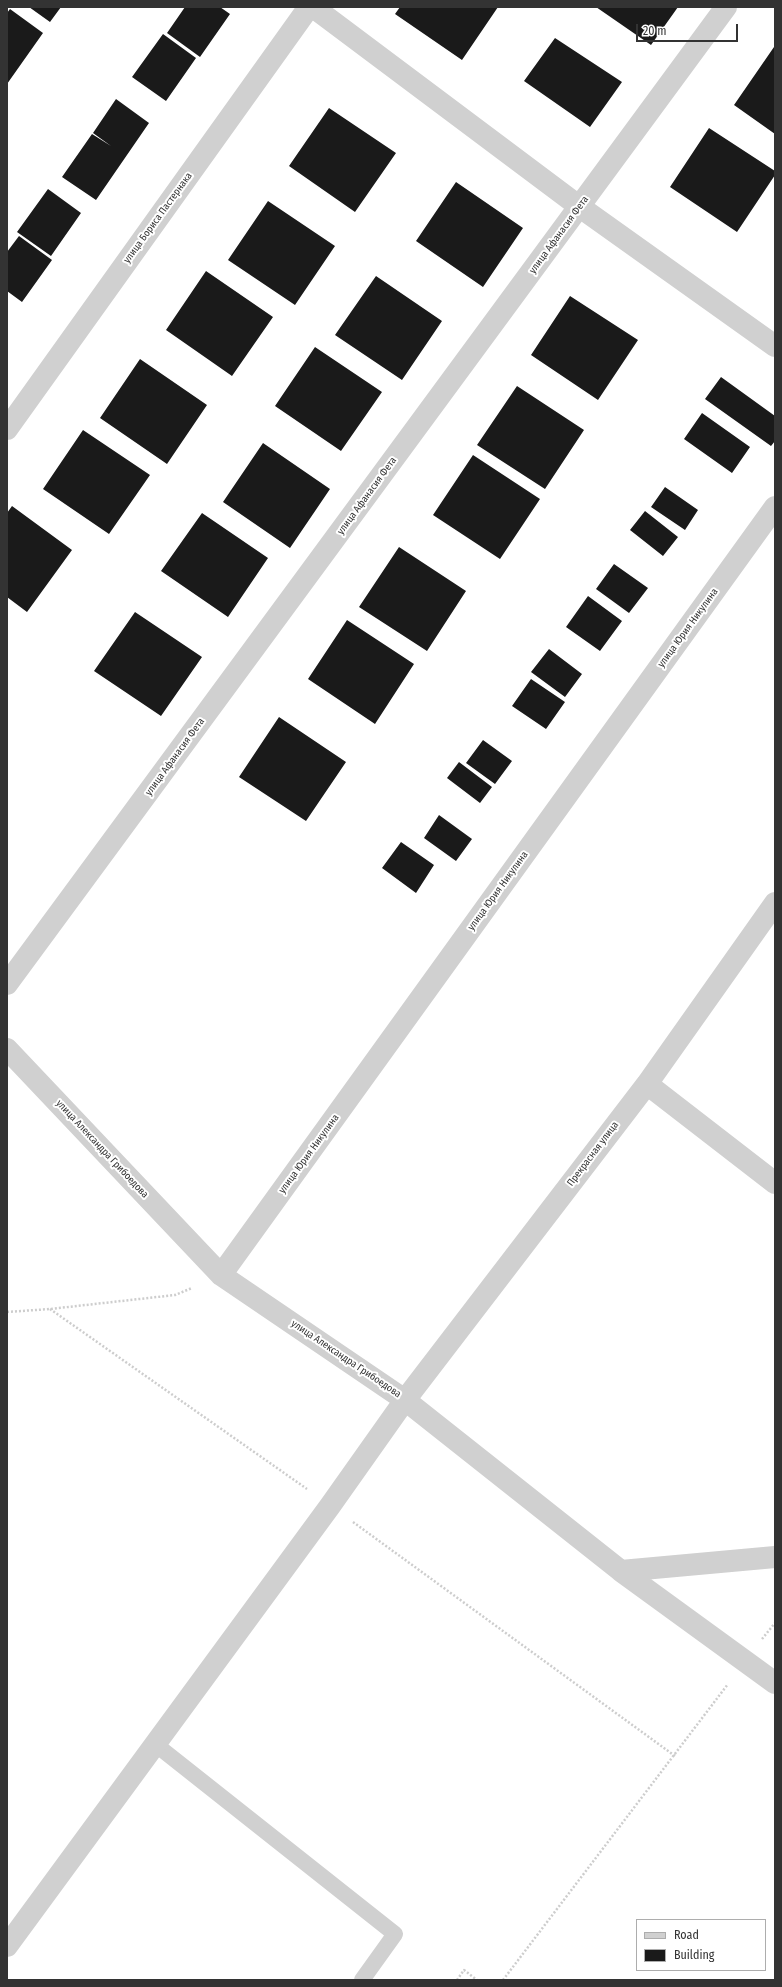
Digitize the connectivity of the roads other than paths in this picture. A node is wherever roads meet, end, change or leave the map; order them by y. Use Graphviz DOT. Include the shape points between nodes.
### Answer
graph roads {
  1 [pos="309,7"];
  2 [pos="314,7"];
  3 [pos="726,7"];
  4 [pos="580,208"];
  5 [pos="775,346"];
  6 [pos="7,429"];
  7 [pos="775,507"];
  8 [pos="775,903"];
  9 [pos="7,984"];
  10 [pos="7,1049"];
  11 [pos="647,1084"];
  12 [pos="775,1183"];
  13 [pos="221,1275"];
  14 [pos="405,1400"];
  15 [pos="775,1557"];
  16 [pos="621,1570"];
  17 [pos="775,1684"];
  18 [pos="155,1744"];
  19 [pos="7,1946"];
  20 [pos="362,1980"];
  1 -- 6 [label="street, улица Бориса Пастернака"];
  2 -- 4 [label="street"];
  3 -- 4 [label="street, улица Афанасия Фета"];
  4 -- 5 [label="street"];
  4 -- 9 [label="street, улица Афанасия Фета"];
  7 -- 13 [label="street, улица Юрия Никулина"];
  8 -- 11 [label="street, Прекрасная улица"];
  10 -- 13 [label="street, улица Александра Грибоедова"];
  11 -- 12 [label="street"];
  11 -- 14 [label="street, Прекрасная улица"];
  13 -- 14 [label="street, улица Александра Грибоедова"];
  14 -- 16 [label="street, улица Александра Грибоедова"];
  14 -- 18 [label="street, Прекрасная улица"];
  15 -- 16 [label="street"];
  16 -- 17 [label="street, улица Александра Грибоедова"];
  18 -- 19 [label="street, Прекрасная улица"];
  18 -- 20 [label="lane" via="395,1934"];
}
